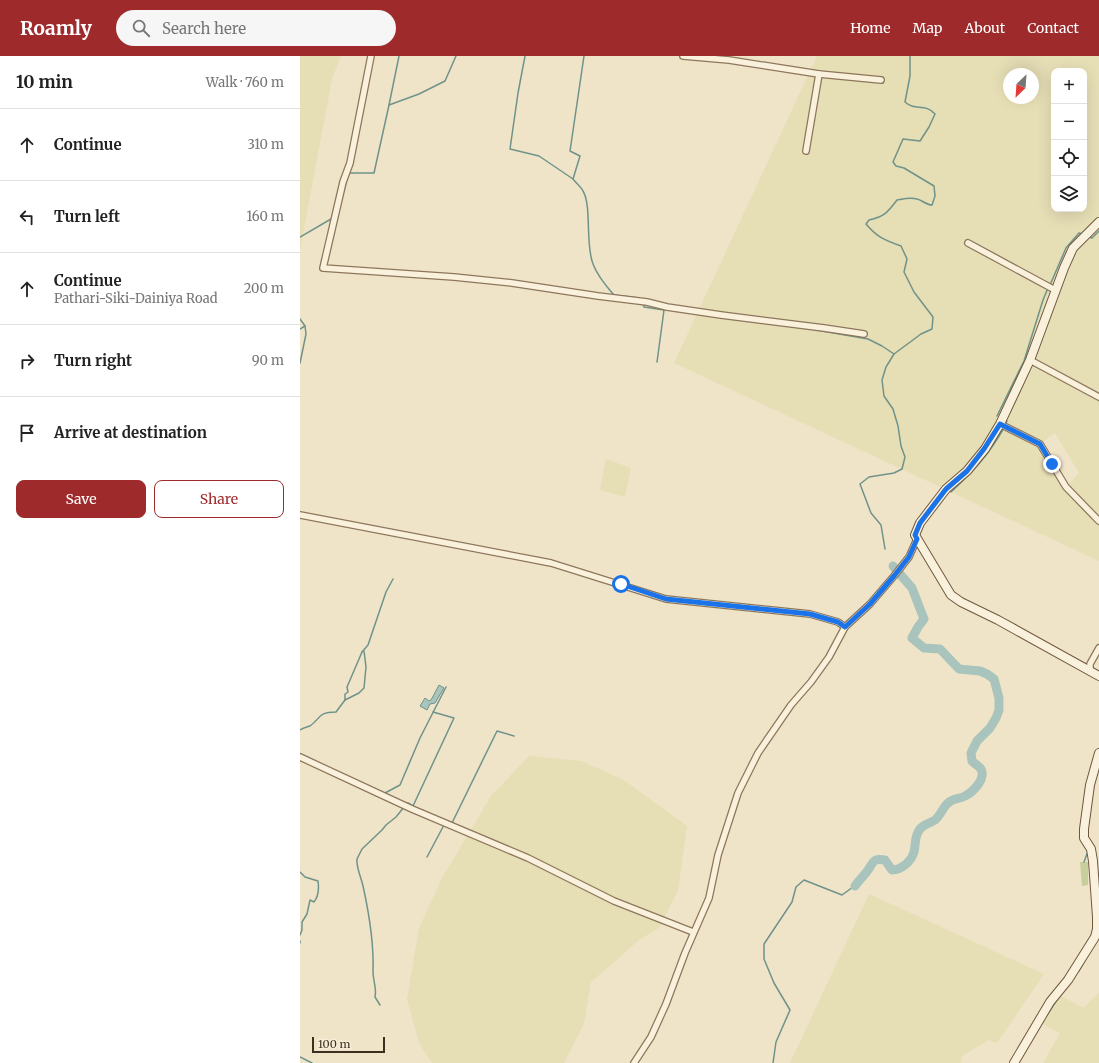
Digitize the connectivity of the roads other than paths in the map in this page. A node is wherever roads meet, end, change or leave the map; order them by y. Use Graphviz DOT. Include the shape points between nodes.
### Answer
graph roads {
  1 [pos="371,56"];
  2 [pos="683,56"];
  3 [pos="819,74"];
  4 [pos="881,80"];
  5 [pos="806,151"];
  6 [pos="1099,222"];
  7 [pos="968,243"];
  8 [pos="1055,290"];
  9 [pos="864,334"];
  10 [pos="1030,360"];
  11 [pos="1099,397"];
  12 [pos="1000,424"];
  13 [pos="300,515"];
  14 [pos="1099,521"];
  15 [pos="917,539"];
  16 [pos="845,627"];
  17 [pos="1099,648"];
  18 [pos="1090,670"];
  19 [pos="1099,676"];
  20 [pos="1099,753"];
  21 [pos="300,757"];
  22 [pos="1098,928"];
  23 [pos="693,932"];
  24 [pos="634,1063"];
  25 [pos="1014,1063"];
  1 -- 9 [label="street" via="350,163 339,197 324,268 512,283"];
  2 -- 3 [label="street" via="729,60"];
  3 -- 4 [label="street"];
  3 -- 5 [label="street"];
  6 -- 8 [label="main road" via="1073,248"];
  7 -- 8 [label="street"];
  8 -- 10 [label="main road"];
  10 -- 11 [label="street"];
  10 -- 12 [label="main road"];
  12 -- 14 [label="street" via="1040,444 1066,487"];
  12 -- 15 [label="main road" via="967,471 946,489 920,523 915,535"];
  13 -- 16 [label="street" via="551,563 666,599 810,614 838,622"];
  15 -- 16 [label="street" via="909,557 894,576 870,604"];
  15 -- 18 [label="main road" via="951,595"];
  16 -- 23 [label="street" via="829,656 758,753 738,793 722,841 709,898"];
  17 -- 18 [label="street" via="1090,664"];
  18 -- 19 [label="main road"];
  20 -- 22 [label="main road" via="1090,785 1084,829 1084,838 1092,850"];
  21 -- 23 [label="street" via="412,809 528,858 614,901"];
  22 -- 25 [label="main road" via="1082,960 1050,1002"];
  23 -- 24 [label="street" via="666,1004 651,1036"];
}
